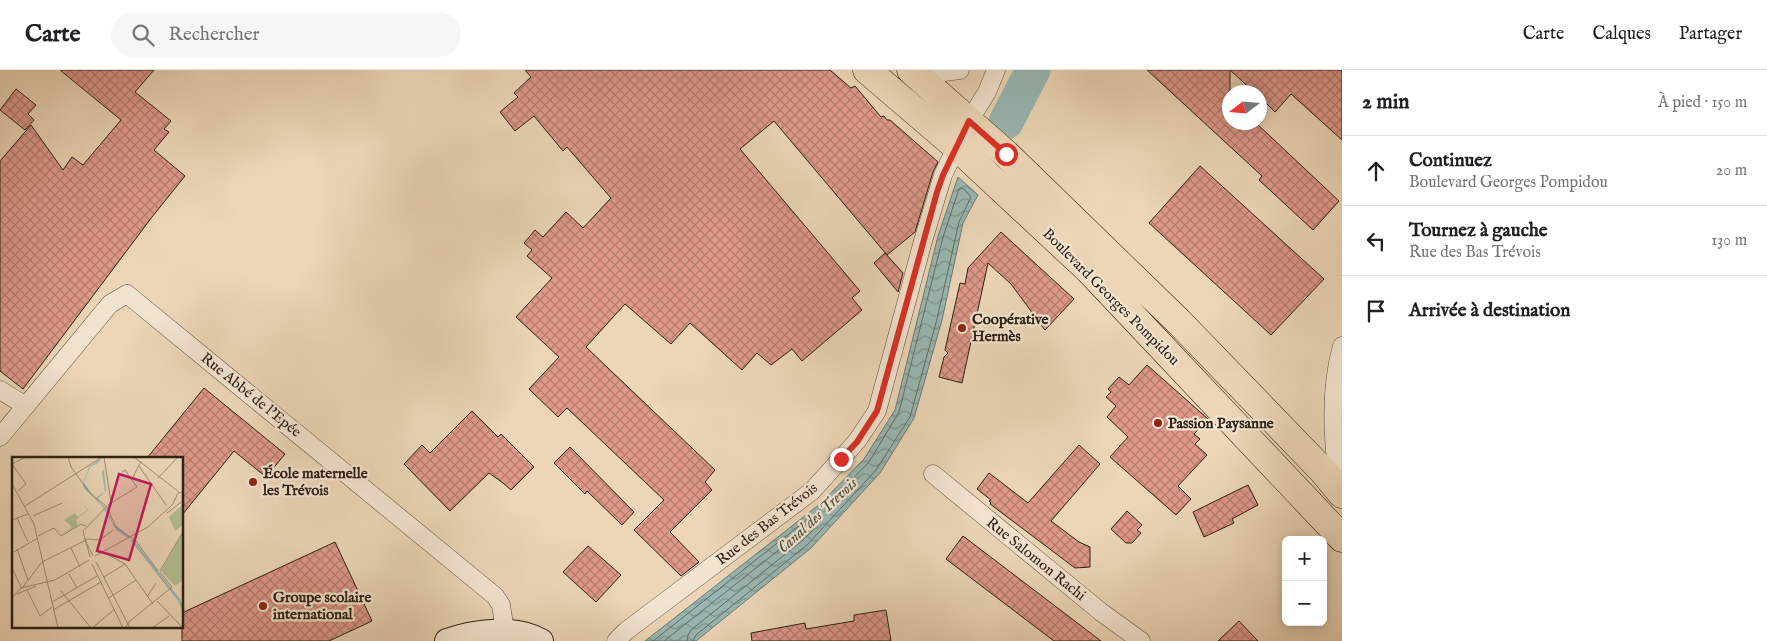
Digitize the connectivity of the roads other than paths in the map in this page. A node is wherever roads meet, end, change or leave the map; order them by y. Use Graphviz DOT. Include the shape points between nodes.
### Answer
graph roads {
  1 [pos="867,70"];
  2 [pos="911,70"];
  3 [pos="960,70"];
  4 [pos="996,70"];
  5 [pos="969,121"];
  6 [pos="957,147"];
  7 [pos="1342,346"];
  8 [pos="0,390"];
  9 [pos="26,406"];
  10 [pos="0,437"];
  11 [pos="934,474"];
  12 [pos="1341,492"];
  13 [pos="1342,538"];
  14 [pos="505,631"];
  15 [pos="447,641"];
  16 [pos="541,641"];
  17 [pos="616,641"];
  18 [pos="1141,641"];
  1 -- 6 [label="main road, Boulevard Georges Pompidou"];
  2 -- 3 [label="street" via="936,73"];
  2 -- 5 [label="main road, Boulevard Georges Pompidou"];
  4 -- 5 [label="street, Rue des Bas Trévois"];
  5 -- 6 [label="street, Rue des Bas Trévois"];
  5 -- 12 [label="main road, Boulevard Georges Pompidou" via="1179,322"];
  6 -- 13 [label="main road, Boulevard Georges Pompidou" via="1088,270"];
  6 -- 17 [label="street, Rue des Bas Trévois" via="937,192 877,411 857,442 812,491"];
  7 -- 12 [label="street" via="1337,364 1333,430"];
  8 -- 9 [label="street"];
  9 -- 10 [label="street, Rue Abbé de l'Epée"];
  9 -- 14 [label="street, Rue Abbé de l'Epée" via="110,304 127,294 495,596 501,605"];
  11 -- 18 [label="street, Rue Salomon Rachi" via="1101,612"];
  14 -- 15 [label="main road" via="477,633"];
  14 -- 16 [label="main road"];
}
